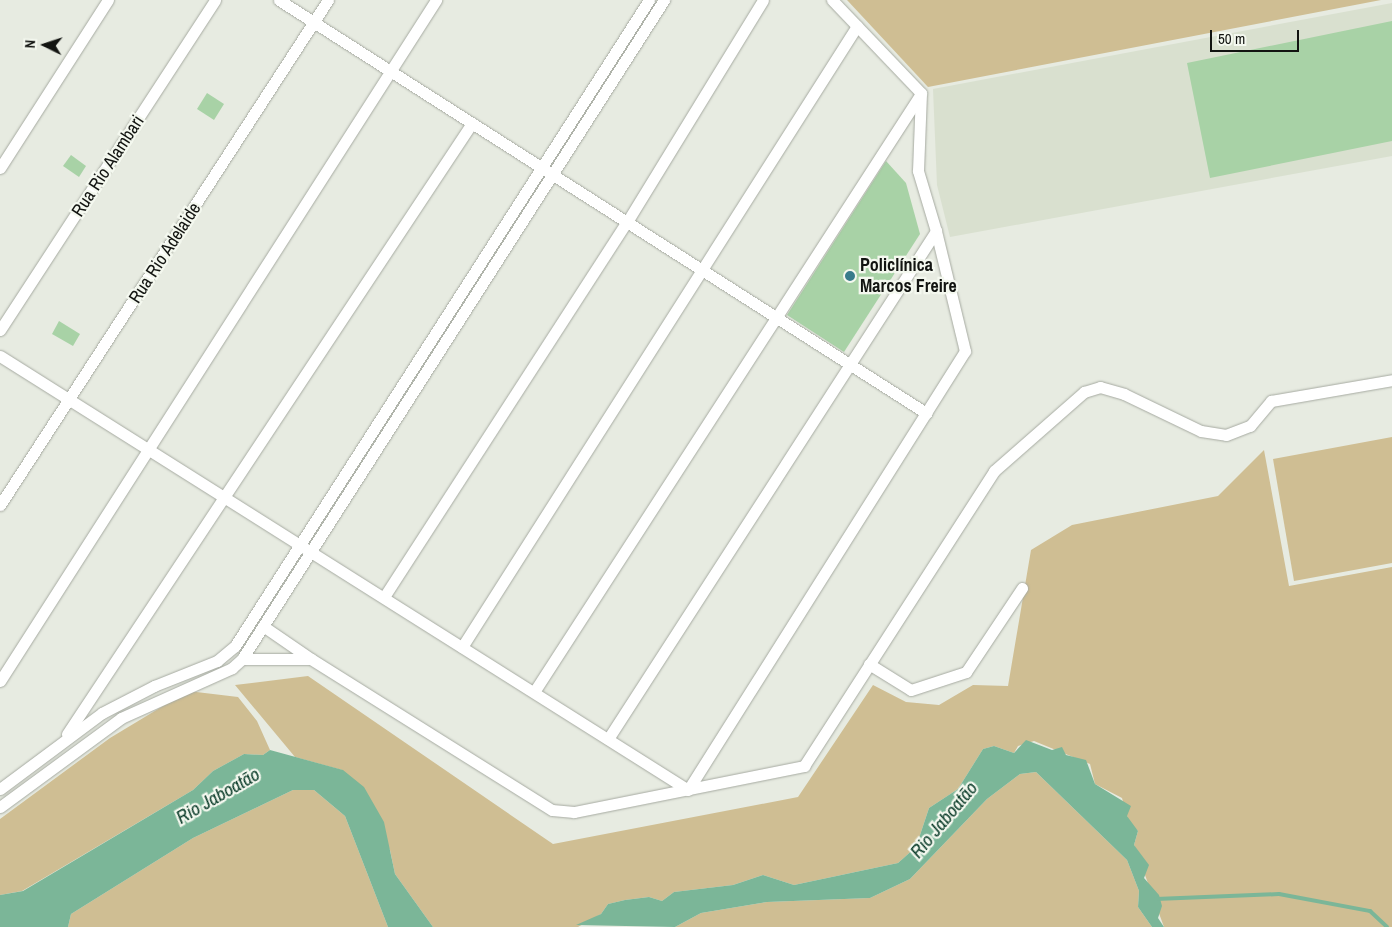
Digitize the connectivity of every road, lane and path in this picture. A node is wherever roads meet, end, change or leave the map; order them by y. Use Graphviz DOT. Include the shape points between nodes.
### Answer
graph roads {
  1 [pos="108,0"];
  2 [pos="215,0"];
  3 [pos="279,0"];
  4 [pos="328,0"];
  5 [pos="436,0"];
  6 [pos="650,0"];
  7 [pos="664,0"];
  8 [pos="762,0"];
  9 [pos="832,0"];
  10 [pos="315,23"];
  11 [pos="857,26"];
  12 [pos="388,70"];
  13 [pos="921,93"];
  14 [pos="472,123"];
  15 [pos="540,166"];
  16 [pos="0,168"];
  17 [pos="551,174"];
  18 [pos="627,222"];
  19 [pos="936,230"];
  20 [pos="702,270"];
  21 [pos="776,318"];
  22 [pos="0,330"];
  23 [pos="0,356"];
  24 [pos="852,366"];
  25 [pos="1392,380"];
  26 [pos="71,399"];
  27 [pos="926,413"];
  28 [pos="149,448"];
  29 [pos="228,498"];
  30 [pos="0,505"];
  31 [pos="299,543"];
  32 [pos="312,551"];
  33 [pos="1022,588"];
  34 [pos="384,597"];
  35 [pos="263,626"];
  36 [pos="462,647"];
  37 [pos="242,659"];
  38 [pos="311,659"];
  39 [pos="869,664"];
  40 [pos="0,680"];
  41 [pos="534,692"];
  42 [pos="608,739"];
  43 [pos="62,742"];
  44 [pos="0,789"];
  45 [pos="688,790"];
  46 [pos="0,807"];
  1 -- 16 [label="street"];
  2 -- 22 [label="street, Rua Rio Alambari"];
  3 -- 10 [label="street"];
  4 -- 10 [label="street, Rua Rio Adelaide"];
  5 -- 12 [label="street"];
  6 -- 15 [label="street"];
  7 -- 17 [label="street"];
  8 -- 18 [label="street"];
  9 -- 11 [label="street"];
  10 -- 12 [label="street"];
  10 -- 26 [label="street, Rua Rio Adelaide"];
  11 -- 13 [label="street"];
  11 -- 20 [label="street"];
  12 -- 14 [label="street"];
  12 -- 28 [label="street"];
  13 -- 19 [label="street" via="918,171"];
  13 -- 21 [label="street"];
  14 -- 15 [label="street"];
  14 -- 29 [label="street"];
  15 -- 17 [label="street"];
  15 -- 31 [label="street"];
  17 -- 18 [label="street"];
  17 -- 32 [label="street"];
  18 -- 20 [label="street"];
  18 -- 34 [label="street"];
  19 -- 24 [label="street"];
  19 -- 27 [label="street" via="965,351"];
  20 -- 21 [label="street"];
  20 -- 36 [label="street"];
  21 -- 24 [label="street"];
  21 -- 41 [label="street"];
  23 -- 26 [label="street"];
  24 -- 27 [label="street"];
  24 -- 42 [label="street"];
  25 -- 39 [label="street" via="1271,401 1250,426 1226,436 1201,431 1124,394 1100,388 1084,392 994,471"];
  26 -- 28 [label="street"];
  26 -- 30 [label="street, Rua Rio Adelaide"];
  27 -- 45 [label="street"];
  28 -- 29 [label="street"];
  28 -- 40 [label="street"];
  29 -- 31 [label="street"];
  29 -- 43 [label="street"];
  31 -- 32 [label="street"];
  31 -- 43 [label="street" via="226,655 136,695"];
  32 -- 34 [label="street"];
  32 -- 35 [label="street"];
  33 -- 39 [label="street" via="966,672 911,690"];
  34 -- 36 [label="street"];
  35 -- 37 [label="street"];
  35 -- 38 [label="street"];
  36 -- 41 [label="street"];
  37 -- 38 [label="street"];
  37 -- 46 [label="street" via="232,668 121,718"];
  38 -- 45 [label="street" via="552,810 574,812"];
  39 -- 45 [label="street" via="804,766"];
  41 -- 42 [label="street"];
  42 -- 45 [label="street"];
  43 -- 44 [label="street"];
}
